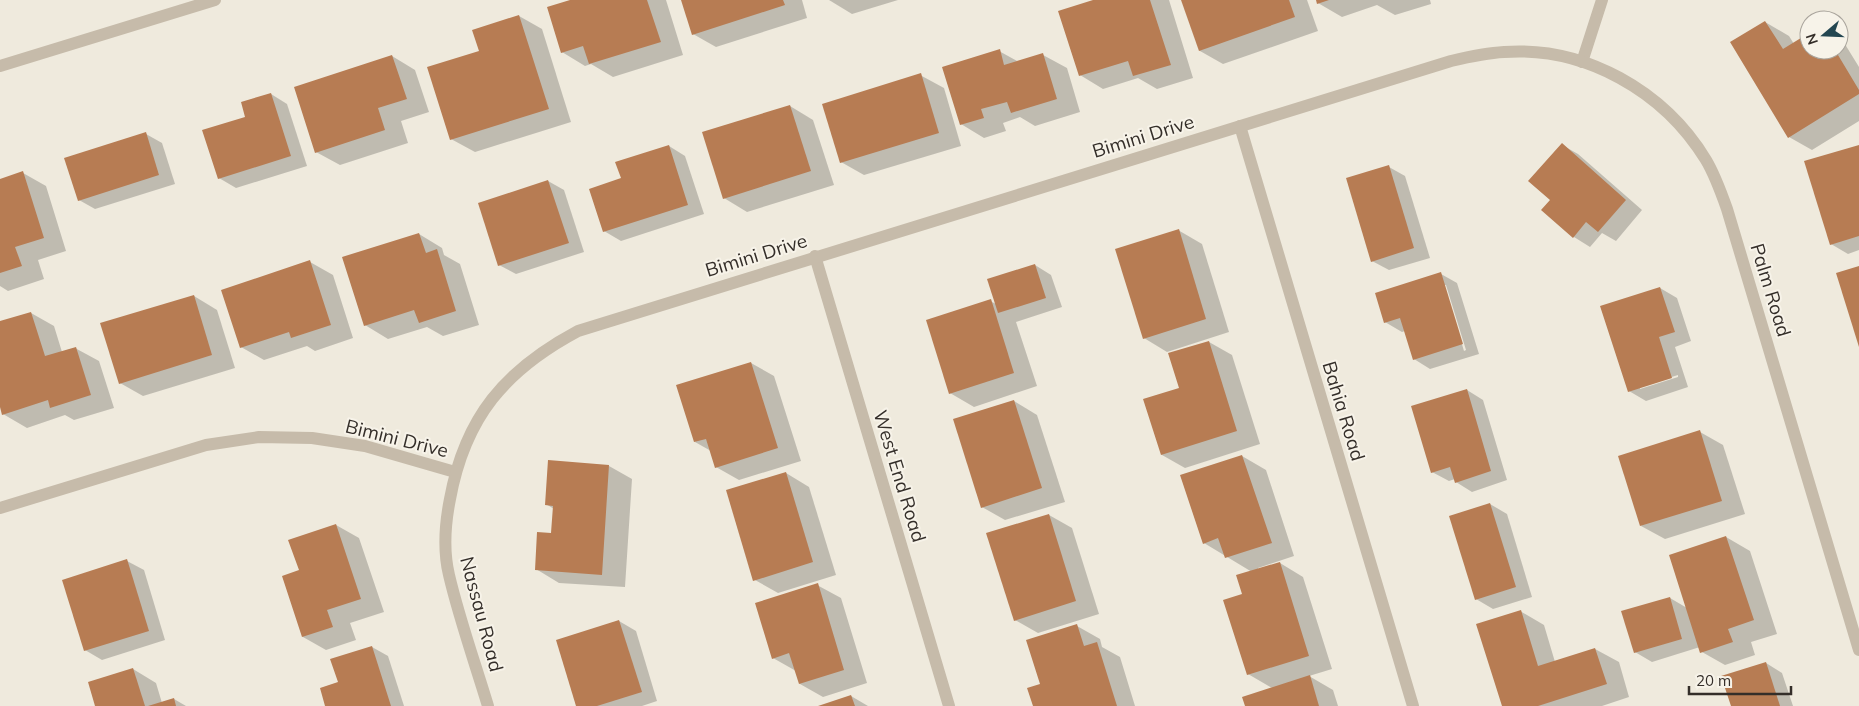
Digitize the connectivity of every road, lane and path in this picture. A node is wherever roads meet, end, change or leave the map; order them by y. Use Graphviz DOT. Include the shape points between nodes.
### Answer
graph roads {
  1 [pos="215,0"];
  2 [pos="1602,0"];
  3 [pos="1582,62"];
  4 [pos="0,66"];
  5 [pos="1240,126"];
  6 [pos="816,256"];
  7 [pos="455,472"];
  8 [pos="0,508"];
  9 [pos="1859,650"];
  10 [pos="488,706"];
  11 [pos="949,706"];
  12 [pos="1412,706"];
  1 -- 4 [label="street"];
  2 -- 3 [label="street"];
  3 -- 5 [label="street, Bimini Drive" via="1531,52 1478,55"];
  3 -- 9 [label="street, Palm Road" via="1612,73 1655,101 1692,139 1718,184"];
  5 -- 6 [label="street, Bimini Drive"];
  5 -- 12 [label="street, Bahia Road"];
  6 -- 7 [label="street, Bimini Drive" via="578,331 555,344 519,370 495,395 479,416"];
  6 -- 11 [label="street, West End Road"];
  7 -- 8 [label="street, Bimini Drive" via="365,446 312,438 259,437 206,445"];
  7 -- 10 [label="street, Nassau Road" via="446,521 448,574"];
}
